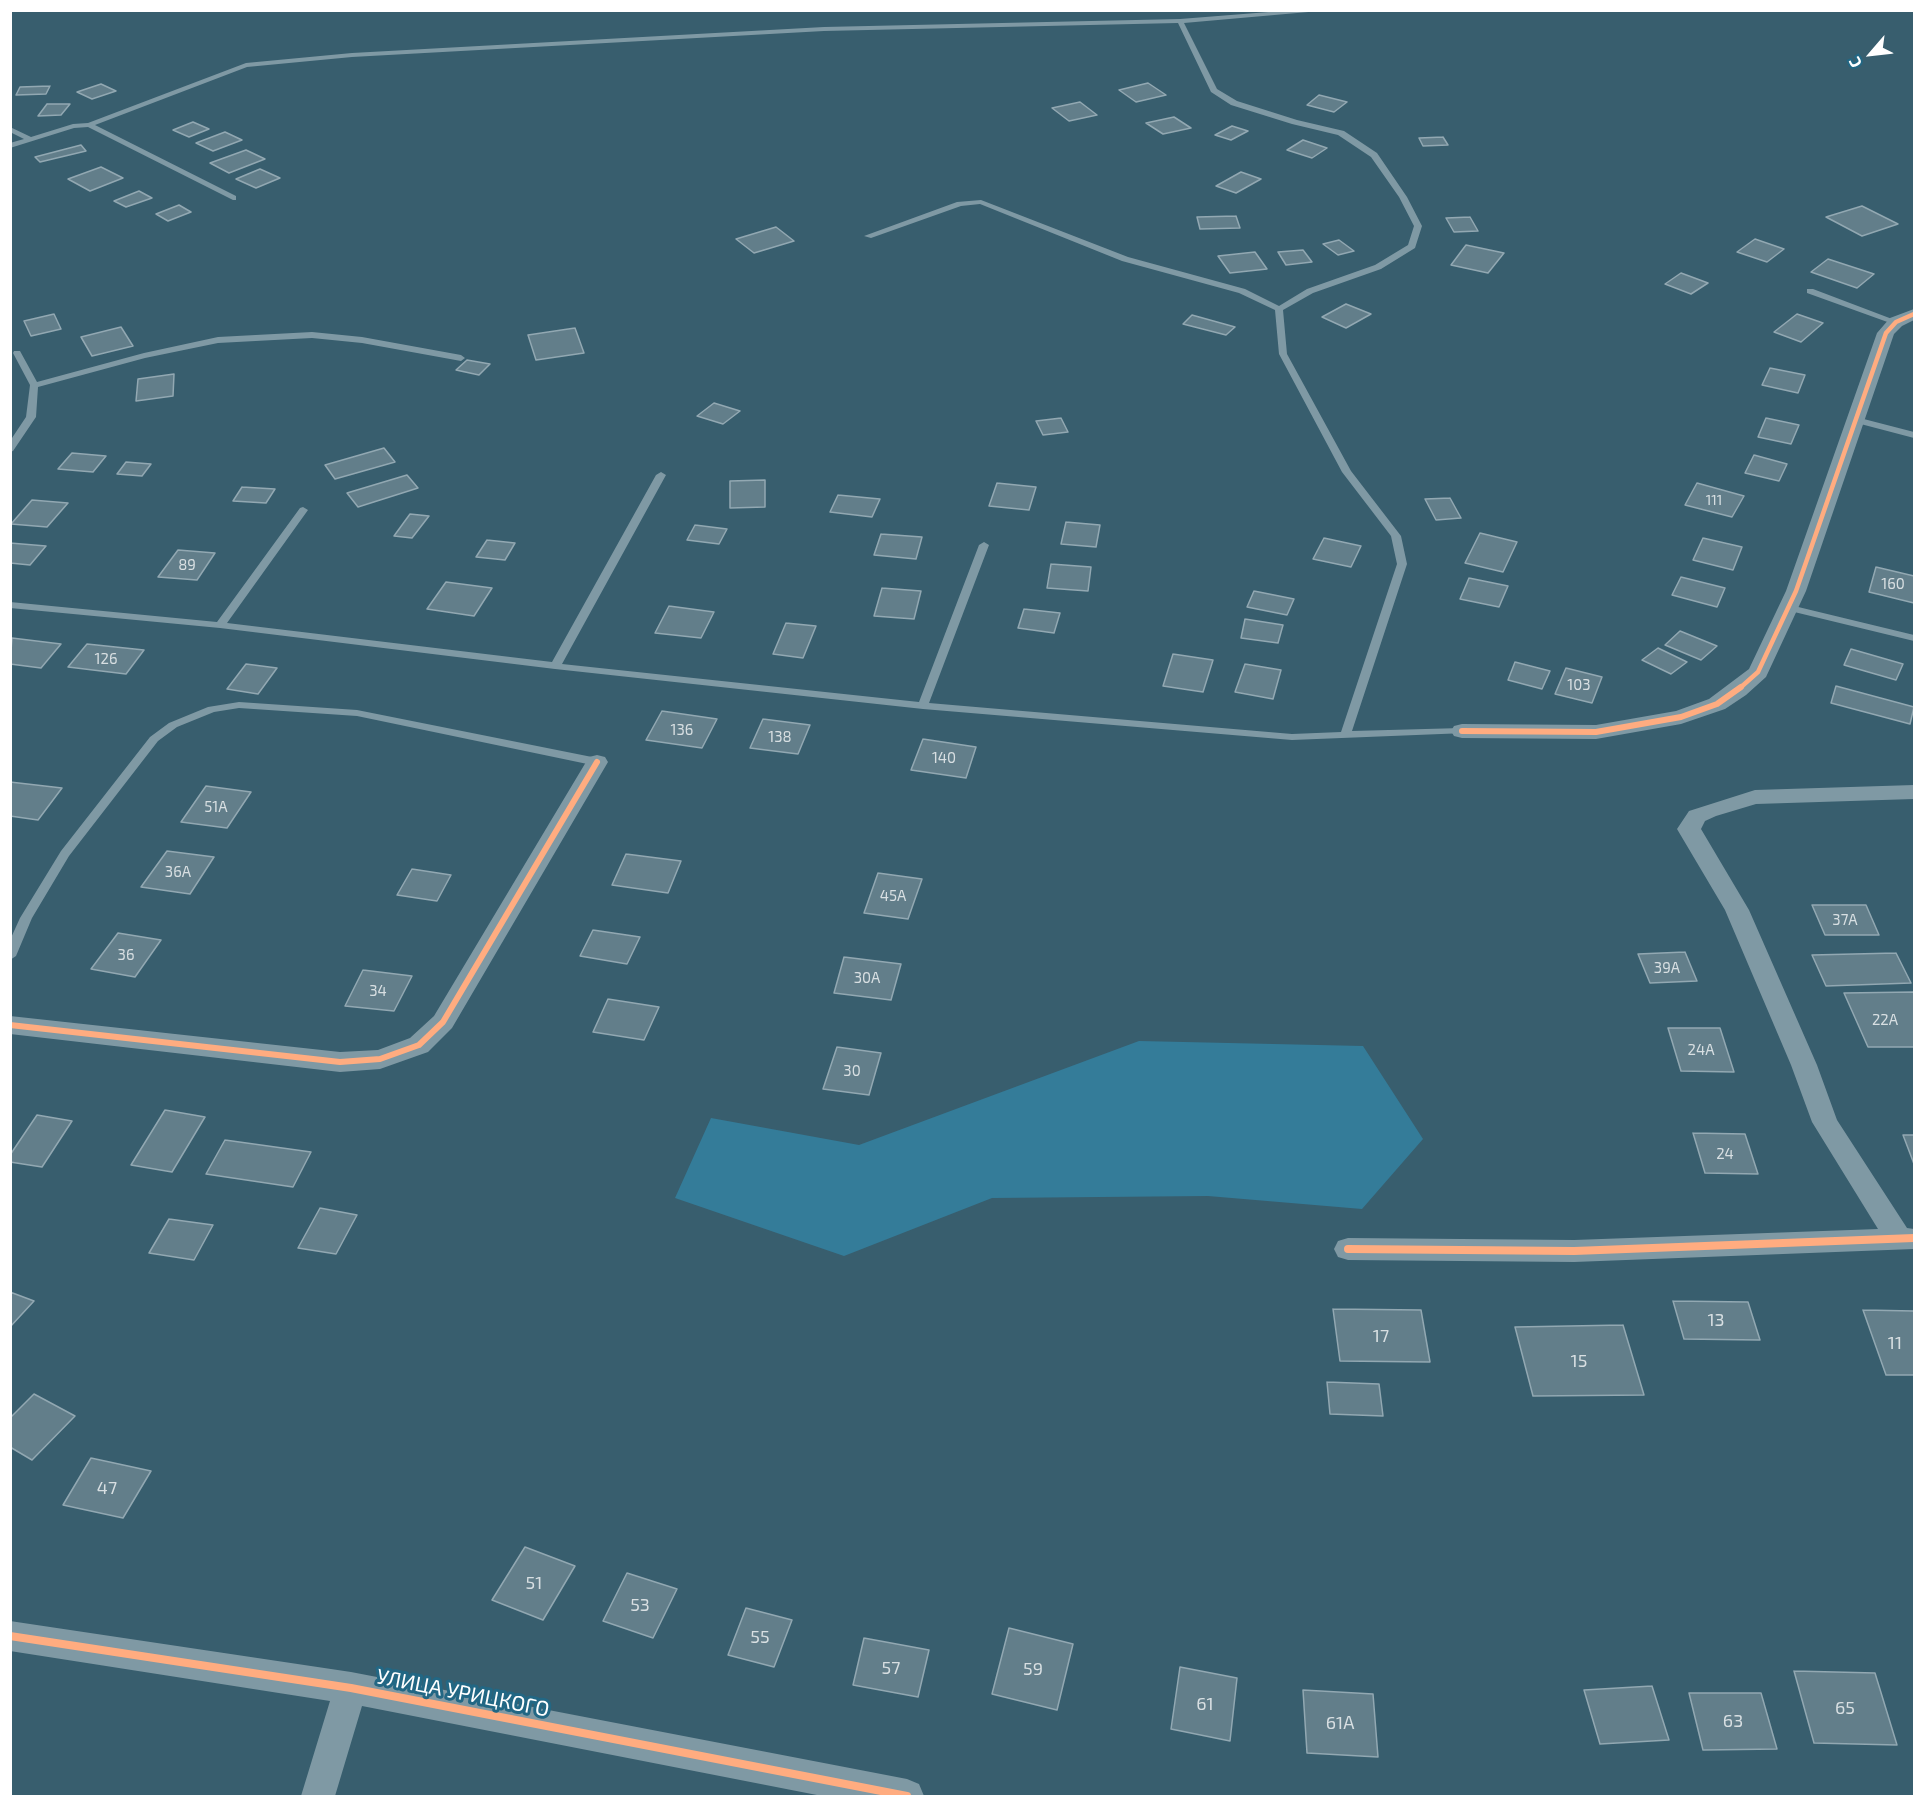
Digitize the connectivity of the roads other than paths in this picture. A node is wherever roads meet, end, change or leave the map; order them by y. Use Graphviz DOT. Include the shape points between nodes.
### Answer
graph roads {
  1 [pos="1328,10"];
  2 [pos="1180,21"];
  3 [pos="89,125"];
  4 [pos="10,129"];
  5 [pos="31,140"];
  6 [pos="10,146"];
  7 [pos="233,198"];
  8 [pos="868,236"];
  9 [pos="1810,291"];
  10 [pos="1279,309"];
  11 [pos="1905,318"];
  12 [pos="17,353"];
  13 [pos="461,358"];
  14 [pos="34,385"];
  15 [pos="1856,420"];
  16 [pos="1914,435"];
  17 [pos="10,449"];
  18 [pos="661,475"];
  19 [pos="303,510"];
  20 [pos="984,545"];
  21 [pos="10,604"];
  22 [pos="1790,608"];
  23 [pos="220,626"];
  24 [pos="1914,638"];
  25 [pos="555,666"];
  26 [pos="923,706"];
  27 [pos="1462,731"];
  28 [pos="1345,735"];
  29 [pos="597,762"];
  30 [pos="1914,792"];
  31 [pos="10,956"];
  32 [pos="10,1026"];
  33 [pos="1907,1239"];
  34 [pos="1348,1249"];
  35 [pos="10,1636"];
  36 [pos="351,1688"];
  37 [pos="318,1797"];
  38 [pos="907,1797"];
  1 -- 2 [label="lane"];
  2 -- 3 [label="lane" via="800,30 352,55 246,65"];
  2 -- 10 [label="lane" via="1214,90 1234,103 1341,134 1374,155 1418,226 1412,246 1378,267 1310,291"];
  3 -- 5 [label="lane" via="73,126"];
  3 -- 7 [label="lane"];
  4 -- 5 [label="lane"];
  5 -- 6 [label="lane"];
  8 -- 10 [label="lane" via="960,204 981,202 1125,259 1242,291"];
  9 -- 11 [label="lane"];
  10 -- 28 [label="lane" via="1283,354 1347,472 1396,536 1402,564"];
  11 -- 15 [label="street" via="1886,333"];
  12 -- 14 [label="lane"];
  13 -- 14 [label="lane" via="312,335 218,340"];
  14 -- 17 [label="lane" via="31,417"];
  15 -- 16 [label="lane"];
  15 -- 22 [label="street"];
  18 -- 25 [label="lane"];
  19 -- 23 [label="lane"];
  20 -- 26 [label="lane"];
  21 -- 23 [label="lane"];
  22 -- 24 [label="lane"];
  22 -- 27 [label="street" via="1758,672 1717,704 1681,717 1596,732"];
  23 -- 25 [label="lane"];
  25 -- 26 [label="lane"];
  26 -- 28 [label="lane" via="1292,737"];
  27 -- 28 [label="lane"];
  29 -- 31 [label="lane" via="357,713 239,705 212,709 173,725 154,739 65,854 26,918"];
  29 -- 32 [label="street" via="443,1022 419,1045 380,1059 340,1062"];
  30 -- 33 [label="street" via="1755,798 1697,816 1689,829 1737,910 1825,1122"];
  33 -- 34 [label="street" via="1574,1251"];
  35 -- 36 [label="street, УЛИЦА УРИЦКОГО"];
  36 -- 37 [label="street"];
  36 -- 38 [label="street, УЛИЦА УРИЦКОГО"];
}
